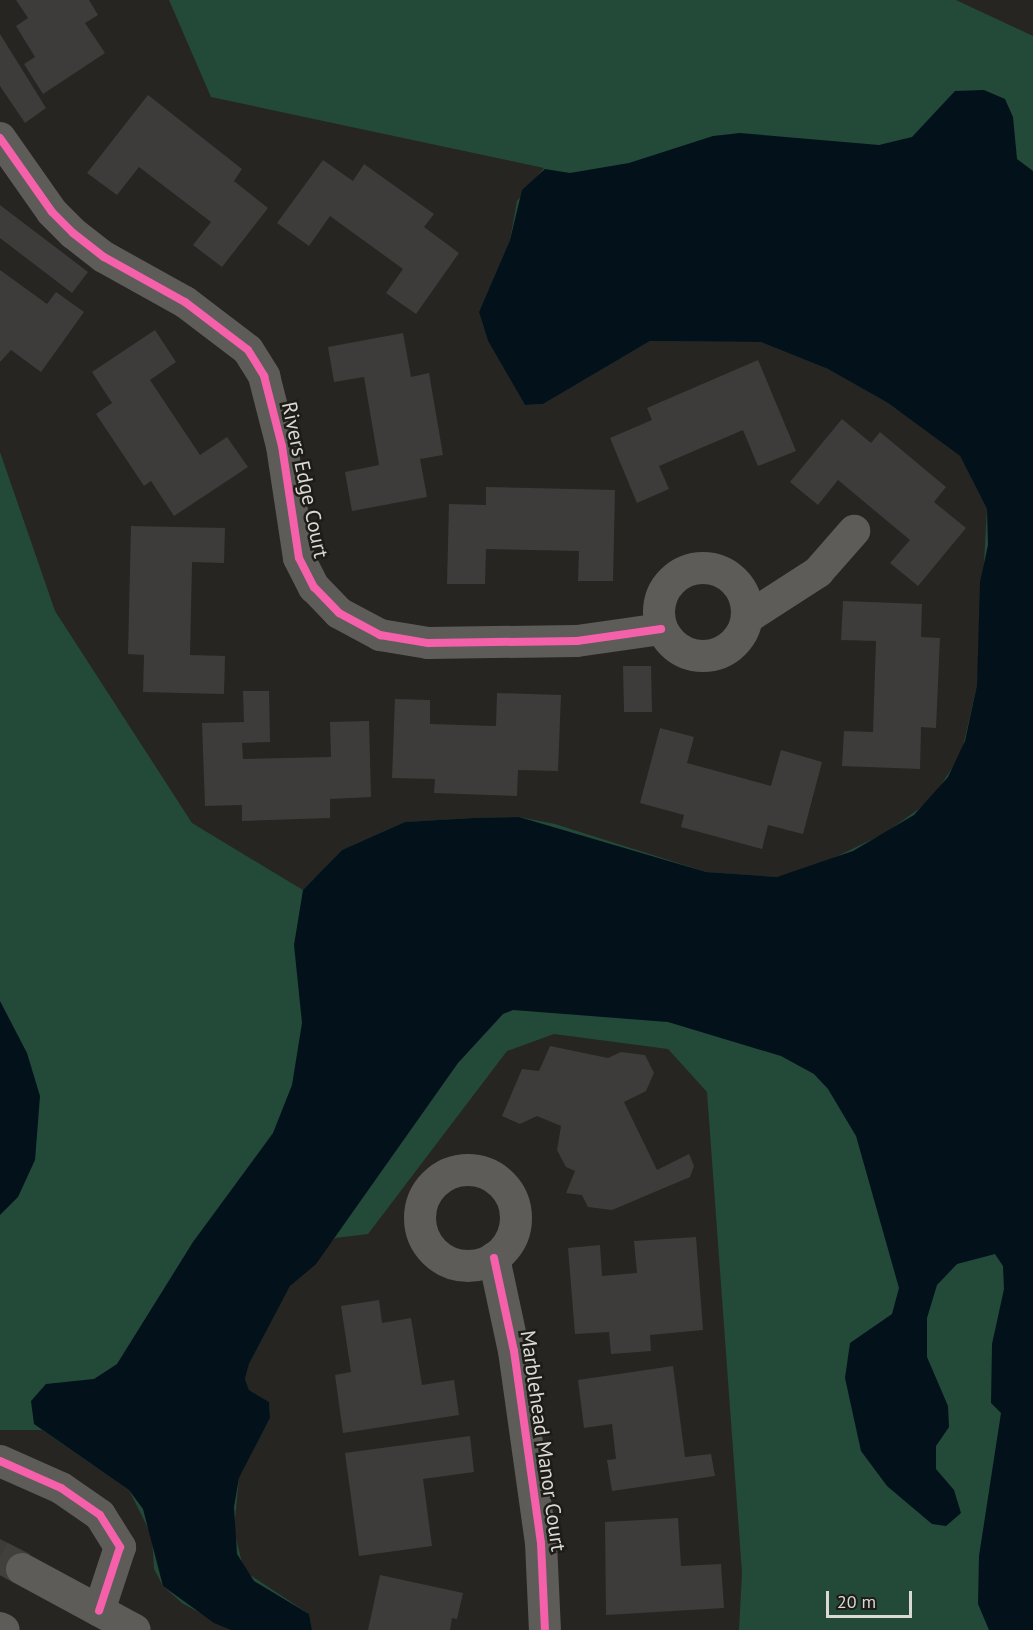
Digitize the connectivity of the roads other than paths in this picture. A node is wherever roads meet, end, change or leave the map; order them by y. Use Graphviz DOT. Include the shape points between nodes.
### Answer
graph roads {
  1 [pos="0,138"];
  2 [pos="854,531"];
  3 [pos="747,618"];
  4 [pos="661,629"];
  5 [pos="494,1258"];
  6 [pos="0,1461"];
  7 [pos="22,1569"];
  8 [pos="99,1611"];
  9 [pos="0,1628"];
  10 [pos="4,1630"];
  11 [pos="135,1630"];
  12 [pos="545,1630"];
  1 -- 4 [label="street, Rivers Edge Court" via="52,212 73,233 104,257 185,302 248,350 264,376 282,446 299,558 315,587 339,613 380,635 428,643 577,641"];
  2 -- 3 [label="street" via="818,573"];
  3 -- 4 [label="street" via="734,644 708,657 680,651"];
  3 -- 4 [label="street" via="744,597 732,578 705,567 677,576 666,586 660,600"];
  5 -- 12 [label="street, Marblehead Manor Court" via="514,1351 540,1532"];
  6 -- 8 [label="street" via="61,1488 100,1515 120,1547"];
  7 -- 8 [label="street"];
  8 -- 11 [label="street"];
  9 -- 10 [label="street"];
}
